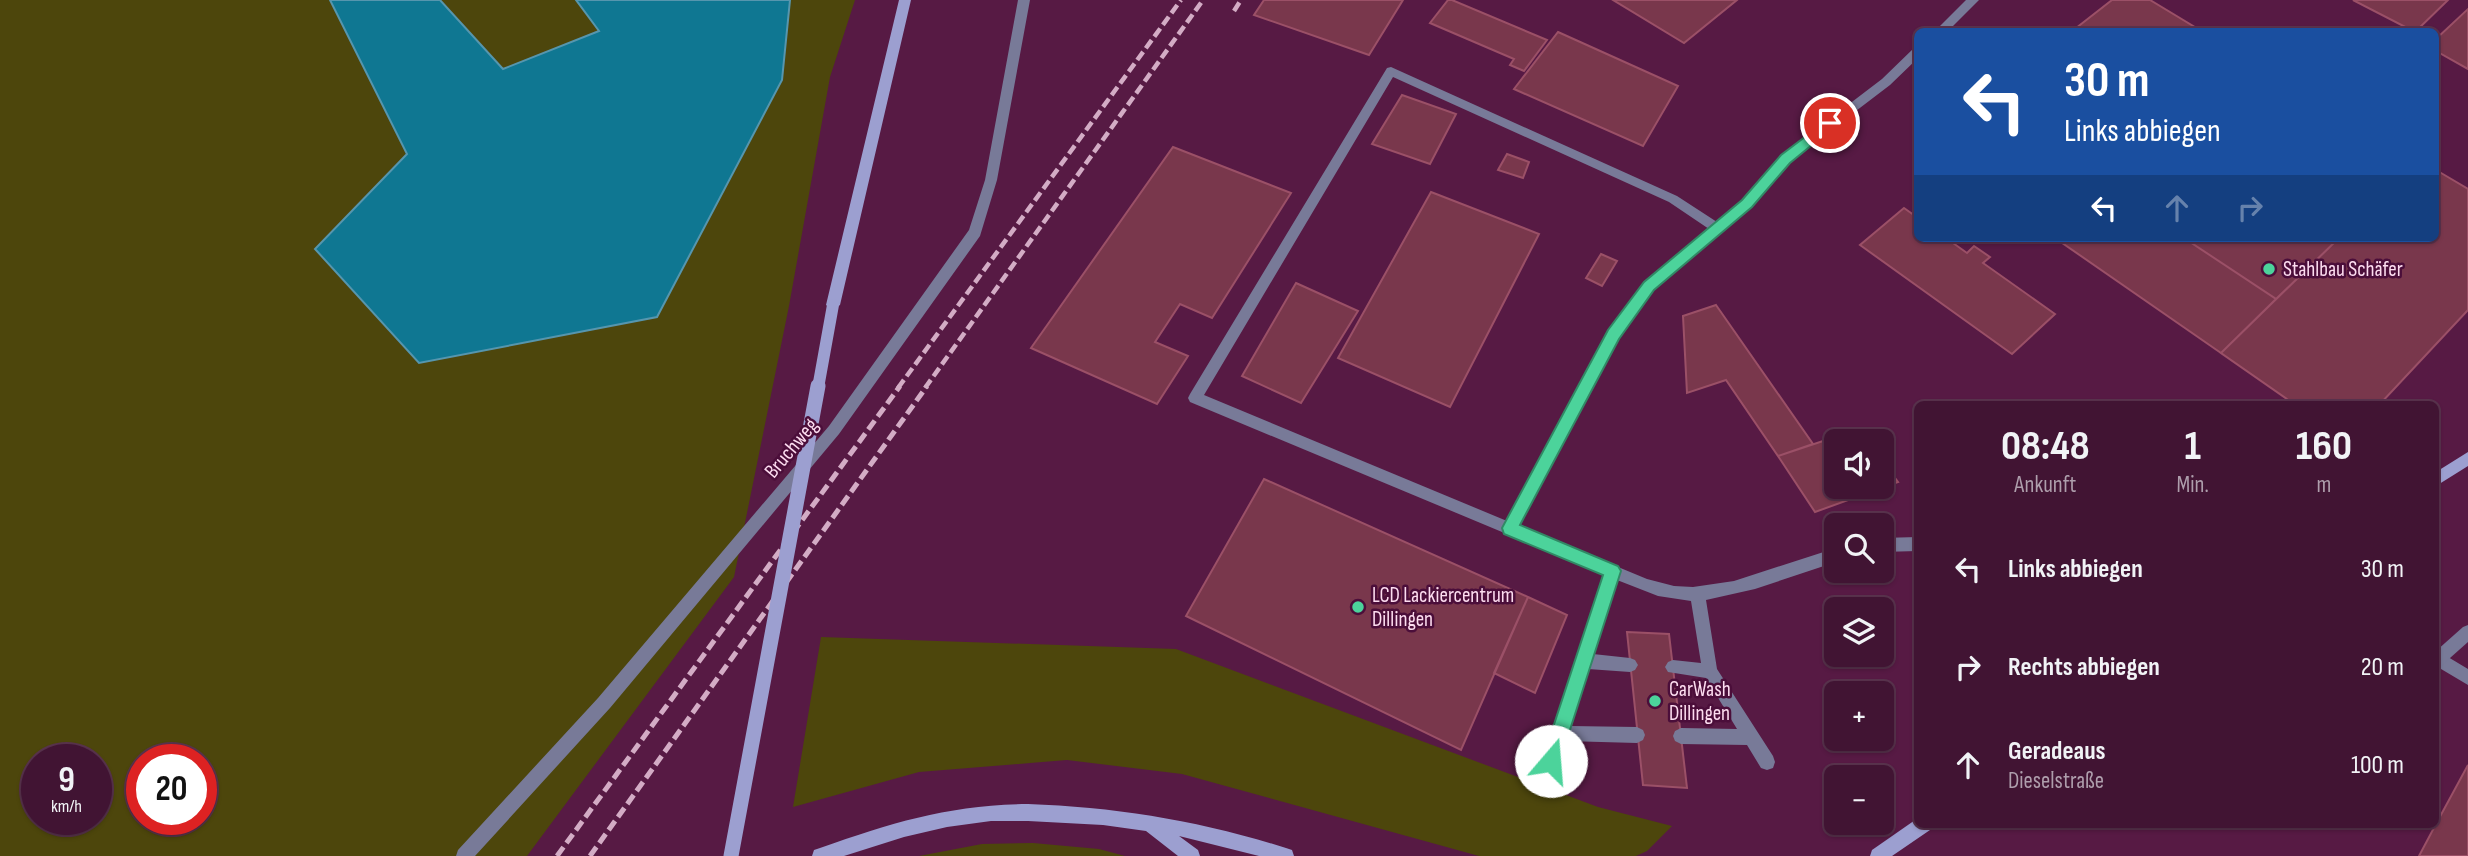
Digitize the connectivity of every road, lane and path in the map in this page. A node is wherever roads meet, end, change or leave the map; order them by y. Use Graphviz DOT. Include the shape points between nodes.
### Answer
graph roads {
  1 [pos="905,0"];
  2 [pos="1024,0"];
  3 [pos="1973,0"];
  4 [pos="1943,28"];
  5 [pos="1914,55"];
  6 [pos="1717,228"];
  7 [pos="2468,458"];
  8 [pos="2439,478"];
  9 [pos="1510,528"];
  10 [pos="1914,544"];
  11 [pos="1894,545"];
  12 [pos="1824,559"];
  13 [pos="1612,571"];
  14 [pos="1697,593"];
  15 [pos="2468,632"];
  16 [pos="2439,658"];
  17 [pos="1584,661"];
  18 [pos="2439,661"];
  19 [pos="1630,665"];
  20 [pos="1673,667"];
  21 [pos="1710,671"];
  22 [pos="2468,678"];
  23 [pos="1560,733"];
  24 [pos="1637,735"];
  25 [pos="1681,736"];
  26 [pos="1752,737"];
  27 [pos="1551,761"];
  28 [pos="1767,762"];
  29 [pos="1149,824"];
  30 [pos="1918,828"];
  31 [pos="823,855"];
  32 [pos="1187,855"];
  33 [pos="464,856"];
  34 [pos="732,856"];
  35 [pos="1286,856"];
  36 [pos="1878,856"];
  1 -- 34 [label="main road, bridge" via="833,305"];
  2 -- 33 [label="street, Bruchweg" via="991,180 975,232 834,430 604,703"];
  3 -- 4 [label="street"];
  5 -- 6 [label="street" via="1786,159 1764,187"];
  6 -- 9 [label="street" via="1649,286 1613,334"];
  6 -- 9 [label="street" via="1673,198 1391,71 1195,398"];
  7 -- 8 [label="main road"];
  9 -- 13 [label="street"];
  10 -- 11 [label="street"];
  12 -- 14 [label="street"];
  13 -- 14 [label="street" via="1672,593"];
  13 -- 17 [label="street"];
  14 -- 21 [label="street"];
  15 -- 16 [label="street"];
  17 -- 19 [label="street"];
  17 -- 23 [label="street"];
  18 -- 22 [label="street"];
  20 -- 21 [label="street"];
  21 -- 26 [label="street"];
  23 -- 24 [label="street"];
  23 -- 27 [label="street"];
  25 -- 26 [label="street"];
  26 -- 28 [label="street"];
  29 -- 31 [label="main road" via="990,813 915,825"];
  29 -- 32 [label="main road"];
  29 -- 35 [label="main road" via="1247,843"];
  30 -- 36 [label="main road"];
}
